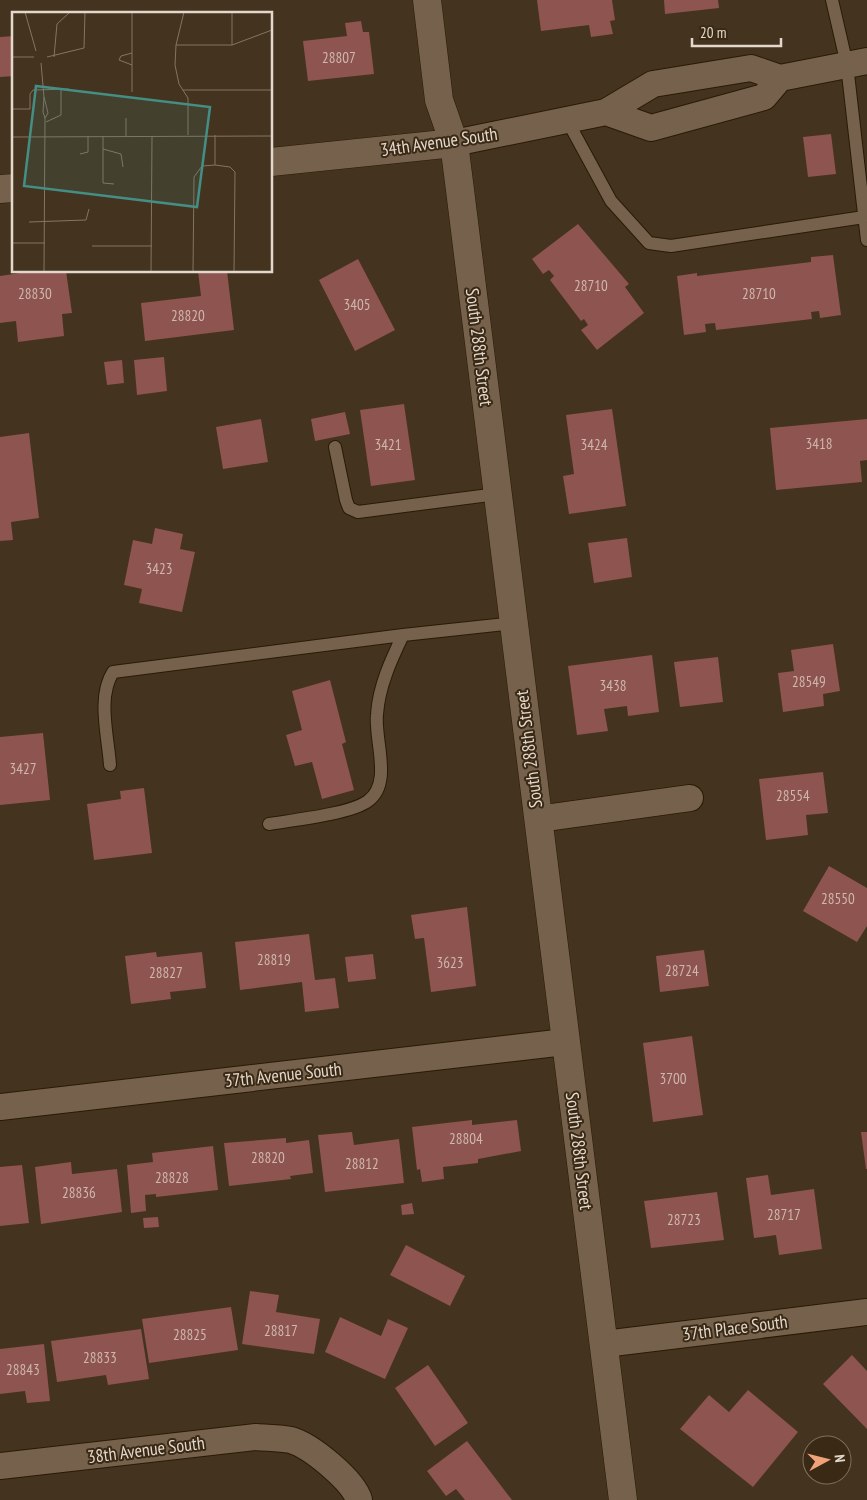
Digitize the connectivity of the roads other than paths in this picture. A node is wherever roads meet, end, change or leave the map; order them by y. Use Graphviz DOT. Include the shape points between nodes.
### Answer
graph roads {
  1 [pos="427,0"];
  2 [pos="832,0"];
  3 [pos="857,63"];
  4 [pos="780,78"];
  5 [pos="606,112"];
  6 [pos="567,120"];
  7 [pos="454,143"];
  8 [pos="272,162"];
  9 [pos="864,217"];
  10 [pos="867,240"];
  11 [pos="334,447"];
  12 [pos="497,494"];
  13 [pos="514,623"];
  14 [pos="403,635"];
  15 [pos="110,765"];
  16 [pos="690,798"];
  17 [pos="538,819"];
  18 [pos="269,824"];
  19 [pos="565,1042"];
  20 [pos="0,1107"];
  21 [pos="867,1312"];
  22 [pos="604,1344"];
  23 [pos="0,1466"];
  24 [pos="359,1500"];
  25 [pos="623,1500"];
  1 -- 7 [label="main road, South 288th Street" via="439,100"];
  2 -- 3 [label="lane"];
  3 -- 4 [label="street"];
  3 -- 9 [label="lane"];
  4 -- 5 [label="street, 34th Avenue South" via="751,68 653,84"];
  4 -- 5 [label="street" via="764,97 651,128"];
  5 -- 6 [label="street, 34th Avenue South"];
  6 -- 7 [label="street, 34th Avenue South"];
  6 -- 9 [label="lane" via="611,201 649,243 671,246"];
  7 -- 8 [label="main road, 34th Avenue South"];
  7 -- 12 [label="main road, South 288th Street"];
  9 -- 10 [label="lane"];
  11 -- 12 [label="lane" via="346,500 349,508 358,512"];
  12 -- 13 [label="main road, South 288th Street"];
  13 -- 14 [label="lane"];
  13 -- 17 [label="main road, South 288th Street"];
  14 -- 15 [label="lane" via="114,672 106,683 105,701"];
  14 -- 18 [label="lane" via="384,678 376,714 381,782 376,793 353,808"];
  16 -- 17 [label="street"];
  17 -- 19 [label="main road, South 288th Street"];
  19 -- 20 [label="street, 37th Avenue South"];
  19 -- 22 [label="main road, South 288th Street"];
  21 -- 22 [label="street, 37th Place South"];
  22 -- 25 [label="main road, South 288th Street"];
  23 -- 24 [label="street, 38th Avenue South" via="256,1437 292,1440 327,1461 356,1492"];
}
